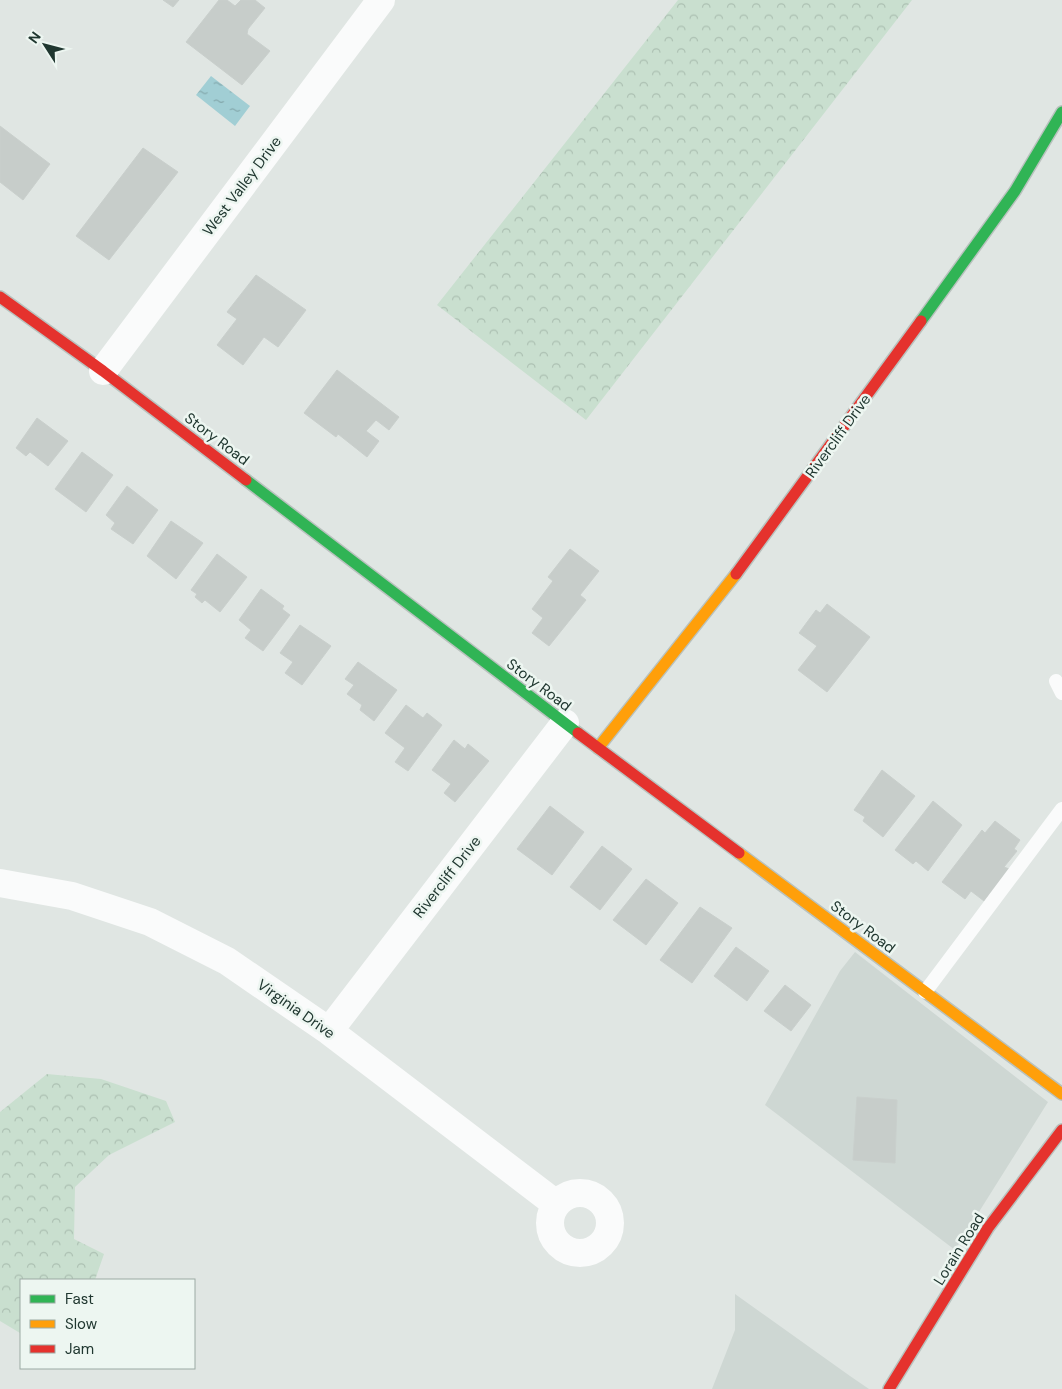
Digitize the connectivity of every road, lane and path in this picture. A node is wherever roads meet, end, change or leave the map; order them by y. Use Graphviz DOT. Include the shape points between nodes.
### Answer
graph roads {
  1 [pos="381,0"];
  2 [pos="1062,112"];
  3 [pos="0,297"];
  4 [pos="103,371"];
  5 [pos="565,724"];
  6 [pos="598,748"];
  7 [pos="1062,809"];
  8 [pos="0,884"];
  9 [pos="926,992"];
  10 [pos="329,1031"];
  11 [pos="1062,1094"];
  12 [pos="1062,1130"];
  13 [pos="556,1204"];
  14 [pos="889,1389"];
  1 -- 4 [label="street, West Valley Drive"];
  2 -- 6 [label="street, Rivercliff Drive" via="1015,191 758,547"];
  3 -- 4 [label="street, Story Road"];
  4 -- 5 [label="street, Story Road"];
  5 -- 6 [label="street, Story Road"];
  5 -- 10 [label="street, Rivercliff Drive"];
  6 -- 9 [label="street, Story Road"];
  7 -- 9 [label="lane"];
  8 -- 10 [label="street, Virginia Drive" via="72,896 150,922 227,961"];
  9 -- 11 [label="street, Story Road"];
  10 -- 13 [label="street, Virginia Drive"];
  12 -- 14 [label="street, Lorain Road" via="988,1228"];
}
